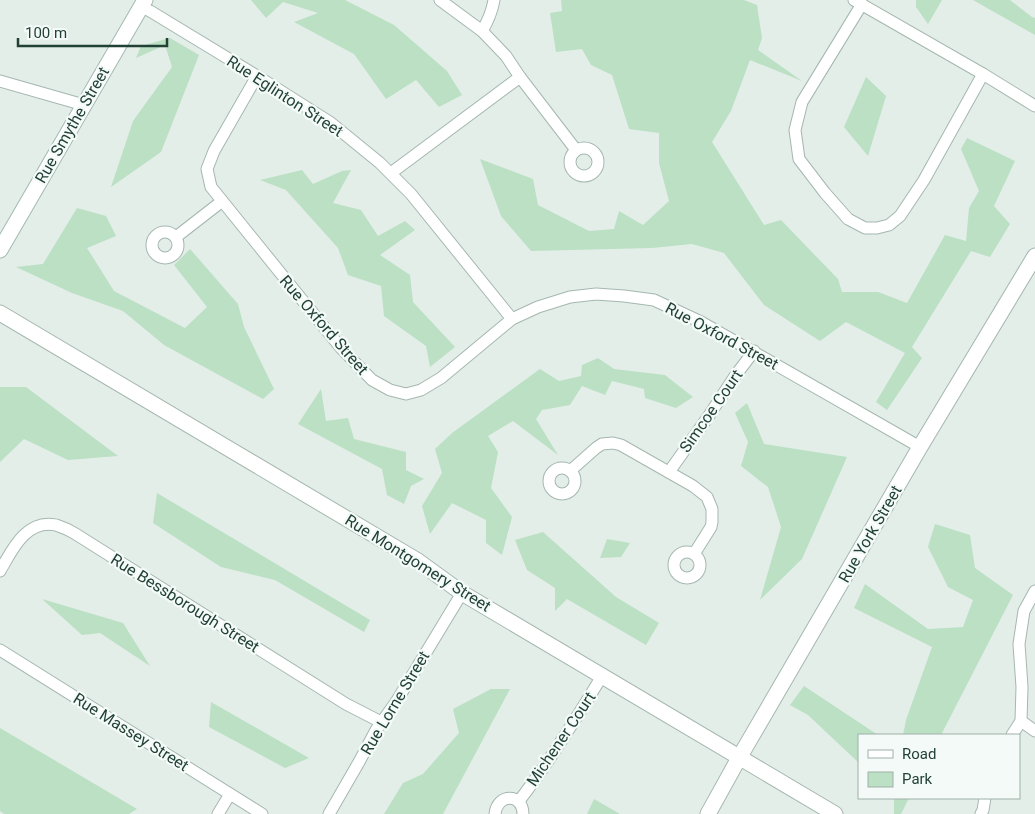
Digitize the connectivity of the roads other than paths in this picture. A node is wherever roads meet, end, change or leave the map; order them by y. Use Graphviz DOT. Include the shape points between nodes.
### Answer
graph roads {
  1 [pos="440,0"];
  2 [pos="494,0"];
  3 [pos="858,2"];
  4 [pos="142,4"];
  5 [pos="482,31"];
  6 [pos="983,74"];
  7 [pos="257,76"];
  8 [pos="520,77"];
  9 [pos="0,81"];
  10 [pos="84,105"];
  11 [pos="1035,106"];
  12 [pos="576,150"];
  13 [pos="391,173"];
  14 [pos="222,202"];
  15 [pos="176,237"];
  16 [pos="0,250"];
  17 [pos="1035,256"];
  18 [pos="0,313"];
  19 [pos="512,319"];
  20 [pos="754,351"];
  21 [pos="920,447"];
  22 [pos="570,471"];
  23 [pos="669,472"];
  24 [pos="694,554"];
  25 [pos="0,571"];
  26 [pos="1035,591"];
  27 [pos="462,593"];
  28 [pos="0,650"];
  29 [pos="602,676"];
  30 [pos="1021,721"];
  31 [pos="381,722"];
  32 [pos="1035,731"];
  33 [pos="1013,734"];
  34 [pos="739,758"];
  35 [pos="230,794"];
  36 [pos="984,799"];
  37 [pos="518,801"];
  38 [pos="218,814"];
  39 [pos="262,814"];
  40 [pos="329,814"];
  41 [pos="495,814"];
  42 [pos="523,814"];
  43 [pos="708,814"];
  44 [pos="835,814"];
  45 [pos="981,814"];
  1 -- 5 [label="street"];
  2 -- 5 [label="street"];
  3 -- 6 [label="street"];
  3 -- 6 [label="street" via="802,102 795,130 799,158 848,219 865,228 877,228 889,225 900,216 924,180"];
  4 -- 7 [label="street, Rue Eglinton Street"];
  4 -- 10 [label="street, Rue Smythe Street"];
  5 -- 8 [label="street" via="506,56"];
  6 -- 11 [label="street"];
  7 -- 13 [label="street, Rue Eglinton Street" via="331,123"];
  7 -- 14 [label="street, Rue Oxford Street" via="207,169 211,187"];
  8 -- 12 [label="street"];
  8 -- 13 [label="street"];
  9 -- 10 [label="street"];
  10 -- 16 [label="street, Rue Smythe Street"];
  13 -- 19 [label="street, Rue Eglinton Street"];
  14 -- 15 [label="street"];
  14 -- 19 [label="street, Rue Oxford Street" via="341,348 372,380 390,390 406,394 421,390 441,378"];
  17 -- 21 [label="street, Rue York Street"];
  18 -- 27 [label="street, Rue Montgomery Street" via="418,561"];
  19 -- 20 [label="street, Rue Oxford Street" via="570,297 596,294 624,296 654,300"];
  20 -- 21 [label="street, Rue Oxford Street"];
  20 -- 23 [label="street, Simcoe Court"];
  21 -- 34 [label="street, Rue York Street"];
  22 -- 23 [label="street" via="602,444 613,443"];
  23 -- 24 [label="street" via="707,497 712,509 711,527"];
  25 -- 31 [label="street, Rue Bessborough Street" via="15,545 28,532 40,525 56,525 74,533 346,704"];
  26 -- 30 [label="street" via="1024,611 1019,644"];
  27 -- 29 [label="street, Rue Montgomery Street"];
  27 -- 31 [label="street, Rue Lorne Street" via="416,671"];
  28 -- 35 [label="street, Rue Massey Street"];
  29 -- 34 [label="street, Rue Montgomery Street"];
  29 -- 37 [label="street, Michener Court" via="563,740"];
  30 -- 32 [label="street"];
  30 -- 33 [label="street"];
  31 -- 40 [label="street, Rue Lorne Street"];
  34 -- 43 [label="street, Rue York Street"];
  34 -- 44 [label="street, Rue Montgomery Street"];
  35 -- 38 [label="street"];
  35 -- 39 [label="street, Rue Massey Street"];
  36 -- 45 [label="street"];
  37 -- 41 [label="street, Michener Court" via="502,800"];
  37 -- 42 [label="street, Michener Court" via="523,807"];
}
